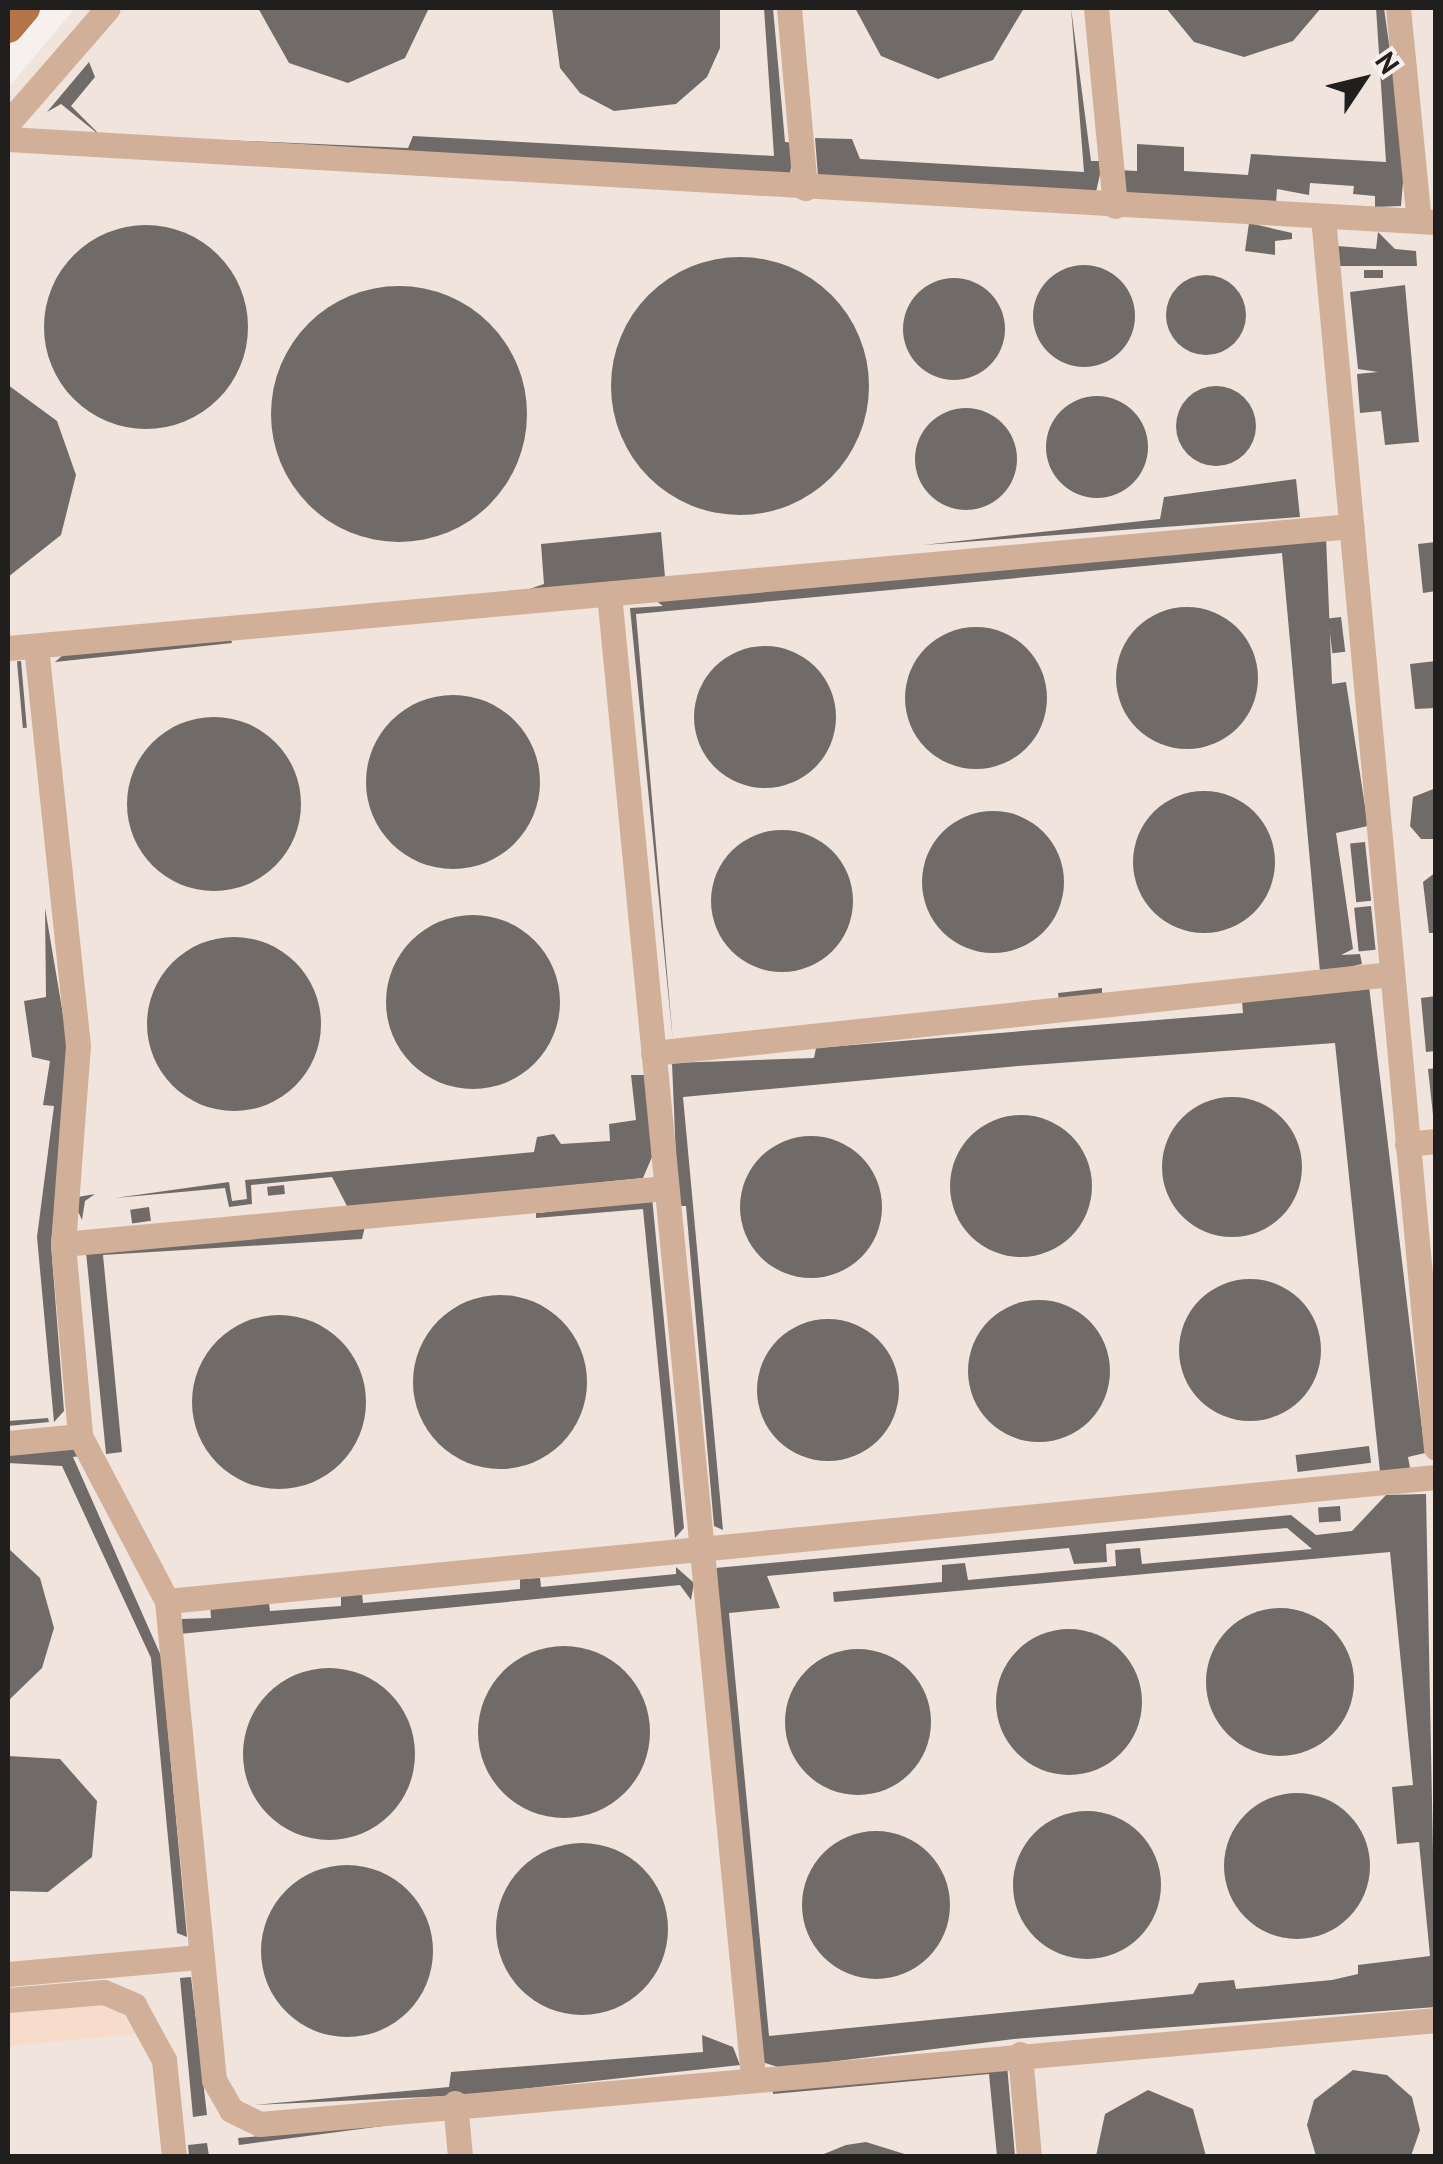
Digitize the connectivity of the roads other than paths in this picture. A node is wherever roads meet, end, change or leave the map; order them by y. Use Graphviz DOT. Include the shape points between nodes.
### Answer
graph roads {
  1 [pos="24,8"];
  2 [pos="108,8"];
  3 [pos="789,8"];
  4 [pos="1096,8"];
  5 [pos="1398,8"];
  6 [pos="8,27"];
  7 [pos="8,123"];
  8 [pos="8,138"];
  9 [pos="806,188"];
  10 [pos="1115,206"];
  11 [pos="1322,217"];
  12 [pos="1427,221"];
  13 [pos="1351,526"];
  14 [pos="609,594"];
  15 [pos="36,646"];
  16 [pos="8,648"];
  17 [pos="1391,974"];
  18 [pos="653,1053"];
  19 [pos="1436,1141"];
  20 [pos="1407,1144"];
  21 [pos="665,1188"];
  22 [pos="62,1244"];
  23 [pos="80,1436"];
  24 [pos="8,1443"];
  25 [pos="1436,1448"];
  26 [pos="1436,1477"];
  27 [pos="700,1547"];
  28 [pos="167,1601"];
  29 [pos="200,1956"];
  30 [pos="8,1974"];
  31 [pos="8,2000"];
  32 [pos="1436,2020"];
  33 [pos="1020,2054"];
  34 [pos="753,2076"];
  35 [pos="455,2103"];
  36 [pos="174,2156"];
  37 [pos="460,2156"];
  38 [pos="1029,2156"];
  1 -- 6 [label="main road"];
  2 -- 7 [label="lane"];
  3 -- 9 [label="lane"];
  4 -- 10 [label="lane"];
  5 -- 12 [label="lane"];
  8 -- 9 [label="lane"];
  9 -- 10 [label="lane"];
  10 -- 11 [label="lane"];
  11 -- 12 [label="lane"];
  11 -- 13 [label="lane"];
  13 -- 14 [label="lane"];
  13 -- 17 [label="lane"];
  14 -- 15 [label="lane"];
  14 -- 18 [label="lane"];
  15 -- 16 [label="lane"];
  15 -- 22 [label="lane" via="78,1046"];
  17 -- 18 [label="lane"];
  17 -- 20 [label="lane"];
  18 -- 21 [label="lane"];
  19 -- 20 [label="lane"];
  20 -- 25 [label="lane"];
  21 -- 22 [label="lane"];
  21 -- 27 [label="lane"];
  22 -- 23 [label="lane"];
  23 -- 24 [label="lane"];
  23 -- 28 [label="lane"];
  26 -- 27 [label="lane"];
  27 -- 28 [label="lane"];
  27 -- 34 [label="lane"];
  28 -- 29 [label="lane"];
  29 -- 30 [label="lane"];
  29 -- 35 [label="lane" via="214,2080 243,2120"];
  31 -- 36 [label="lane" via="104,1992 134,2006 164,2060"];
  32 -- 33 [label="lane"];
  33 -- 34 [label="lane"];
  33 -- 38 [label="lane"];
  34 -- 35 [label="lane"];
  35 -- 37 [label="lane"];
}
